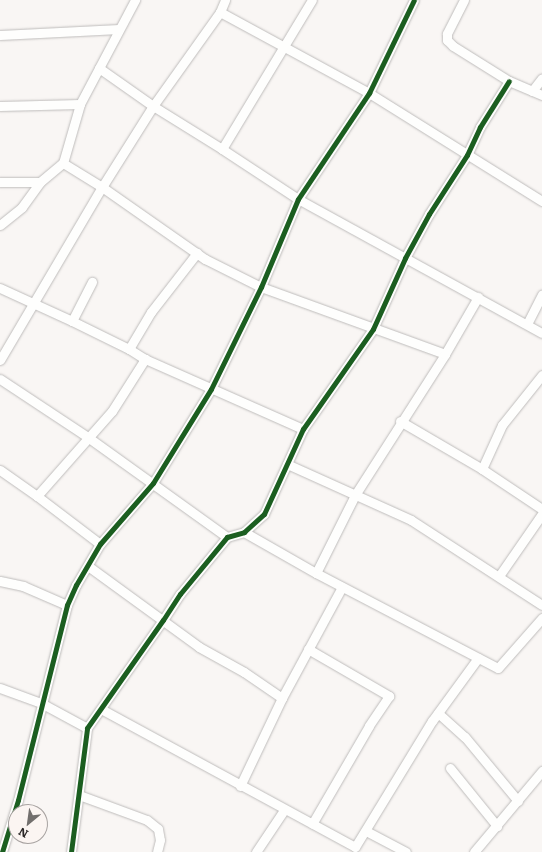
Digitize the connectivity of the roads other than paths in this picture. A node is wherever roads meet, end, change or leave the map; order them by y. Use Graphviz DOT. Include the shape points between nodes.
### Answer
graph roads {
  1 [pos="135,0"];
  2 [pos="225,0"];
  3 [pos="312,0"];
  4 [pos="414,0"];
  5 [pos="461,1"];
  6 [pos="220,12"];
  7 [pos="119,29"];
  8 [pos="0,35"];
  9 [pos="284,47"];
  10 [pos="99,68"];
  11 [pos="542,78"];
  12 [pos="509,81"];
  13 [pos="532,91"];
  14 [pos="369,93"];
  15 [pos="542,95"];
  16 [pos="80,104"];
  17 [pos="0,106"];
  18 [pos="153,106"];
  19 [pos="222,149"];
  20 [pos="467,155"];
  21 [pos="63,163"];
  22 [pos="0,182"];
  23 [pos="40,182"];
  24 [pos="102,187"];
  25 [pos="298,199"];
  26 [pos="542,201"];
  27 [pos="0,225"];
  28 [pos="197,254"];
  29 [pos="405,258"];
  30 [pos="92,282"];
  31 [pos="262,287"];
  32 [pos="0,288"];
  33 [pos="542,295"];
  34 [pos="478,297"];
  35 [pos="33,304"];
  36 [pos="72,321"];
  37 [pos="527,324"];
  38 [pos="373,329"];
  39 [pos="542,333"];
  40 [pos="129,349"];
  41 [pos="445,354"];
  42 [pos="145,359"];
  43 [pos="0,360"];
  44 [pos="542,375"];
  45 [pos="0,380"];
  46 [pos="211,389"];
  47 [pos="400,421"];
  48 [pos="303,430"];
  49 [pos="89,438"];
  50 [pos="287,464"];
  51 [pos="482,469"];
  52 [pos="0,470"];
  53 [pos="153,484"];
  54 [pos="355,495"];
  55 [pos="37,496"];
  56 [pos="542,509"];
  57 [pos="542,514"];
  58 [pos="244,532"];
  59 [pos="226,537"];
  60 [pos="100,544"];
  61 [pos="88,566"];
  62 [pos="316,573"];
  63 [pos="499,576"];
  64 [pos="0,581"];
  65 [pos="342,587"];
  66 [pos="67,605"];
  67 [pos="542,605"];
  68 [pos="542,618"];
  69 [pos="163,620"];
  70 [pos="308,649"];
  71 [pos="478,658"];
  72 [pos="0,688"];
  73 [pos="282,698"];
  74 [pos="41,704"];
  75 [pos="101,709"];
  76 [pos="438,713"];
  77 [pos="87,728"];
  78 [pos="450,768"];
  79 [pos="542,771"];
  80 [pos="240,786"];
  81 [pos="79,795"];
  82 [pos="518,802"];
  83 [pos="284,810"];
  84 [pos="312,824"];
  85 [pos="497,826"];
  86 [pos="366,831"];
  87 [pos="2,852"];
  88 [pos="71,852"];
  89 [pos="157,852"];
  90 [pos="256,852"];
  91 [pos="406,852"];
  92 [pos="474,852"];
  1 -- 7 [label="street"];
  2 -- 6 [label="street"];
  3 -- 9 [label="street"];
  4 -- 14 [label="street"];
  5 -- 12 [label="street" via="447,34 447,40"];
  6 -- 9 [label="street"];
  6 -- 18 [label="street"];
  7 -- 8 [label="street"];
  7 -- 10 [label="street"];
  9 -- 14 [label="street"];
  9 -- 19 [label="street"];
  10 -- 16 [label="street"];
  10 -- 18 [label="street"];
  11 -- 13 [label="street"];
  12 -- 13 [label="street"];
  12 -- 20 [label="street" via="480,127"];
  13 -- 15 [label="street"];
  14 -- 20 [label="street"];
  14 -- 25 [label="street"];
  16 -- 17 [label="street"];
  16 -- 21 [label="street"];
  18 -- 19 [label="street"];
  18 -- 24 [label="street"];
  19 -- 25 [label="street"];
  20 -- 26 [label="street"];
  20 -- 29 [label="street" via="429,214"];
  21 -- 23 [label="street"];
  21 -- 24 [label="street"];
  22 -- 23 [label="street"];
  23 -- 27 [label="street" via="22,207"];
  24 -- 28 [label="street"];
  24 -- 35 [label="street"];
  25 -- 29 [label="street"];
  25 -- 31 [label="street"];
  28 -- 31 [label="street"];
  28 -- 40 [label="street" via="151,312"];
  29 -- 34 [label="street"];
  29 -- 38 [label="street"];
  30 -- 36 [label="street"];
  31 -- 38 [label="street"];
  31 -- 46 [label="street"];
  32 -- 35 [label="street"];
  33 -- 37 [label="street"];
  34 -- 37 [label="street"];
  34 -- 41 [label="street"];
  35 -- 36 [label="street"];
  35 -- 43 [label="street"];
  36 -- 40 [label="street"];
  37 -- 39 [label="street"];
  38 -- 41 [label="street"];
  38 -- 48 [label="street"];
  40 -- 42 [label="street"];
  41 -- 47 [label="street"];
  42 -- 46 [label="street"];
  42 -- 49 [label="street" via="112,411"];
  44 -- 51 [label="street" via="502,424"];
  45 -- 49 [label="street"];
  46 -- 48 [label="street"];
  46 -- 53 [label="street"];
  47 -- 51 [label="street"];
  47 -- 54 [label="street"];
  48 -- 50 [label="street"];
  49 -- 53 [label="street"];
  49 -- 55 [label="street"];
  50 -- 54 [label="street"];
  50 -- 58 [label="street" via="264,514"];
  51 -- 56 [label="street"];
  52 -- 55 [label="street"];
  53 -- 59 [label="street"];
  53 -- 60 [label="street"];
  54 -- 62 [label="street"];
  54 -- 63 [label="street" via="411,520"];
  55 -- 60 [label="street"];
  57 -- 63 [label="street"];
  58 -- 59 [label="street"];
  58 -- 62 [label="street"];
  59 -- 69 [label="street" via="180,594"];
  60 -- 61 [label="street"];
  61 -- 66 [label="street"];
  61 -- 69 [label="street"];
  62 -- 65 [label="street"];
  63 -- 67 [label="street"];
  64 -- 66 [label="street" via="23,586"];
  65 -- 70 [label="street"];
  65 -- 71 [label="street"];
  66 -- 74 [label="street"];
  68 -- 71 [label="street" via="498,668"];
  69 -- 73 [label="street" via="199,647 244,672"];
  69 -- 75 [label="street"];
  70 -- 73 [label="street"];
  70 -- 84 [label="street" via="389,696"];
  71 -- 76 [label="street"];
  72 -- 74 [label="street"];
  73 -- 80 [label="street"];
  74 -- 77 [label="street"];
  74 -- 87 [label="street" via="18,800"];
  75 -- 77 [label="street"];
  75 -- 80 [label="street"];
  76 -- 82 [label="street" via="464,736"];
  76 -- 86 [label="street"];
  77 -- 81 [label="street"];
  78 -- 85 [label="street"];
  79 -- 82 [label="street"];
  80 -- 83 [label="street"];
  81 -- 88 [label="street"];
  81 -- 89 [label="street" via="147,820 158,829 160,840"];
  82 -- 85 [label="street"];
  83 -- 84 [label="street"];
  83 -- 90 [label="street"];
  84 -- 86 [label="street" via="354,847"];
  85 -- 92 [label="street"];
  86 -- 91 [label="street"];
}
